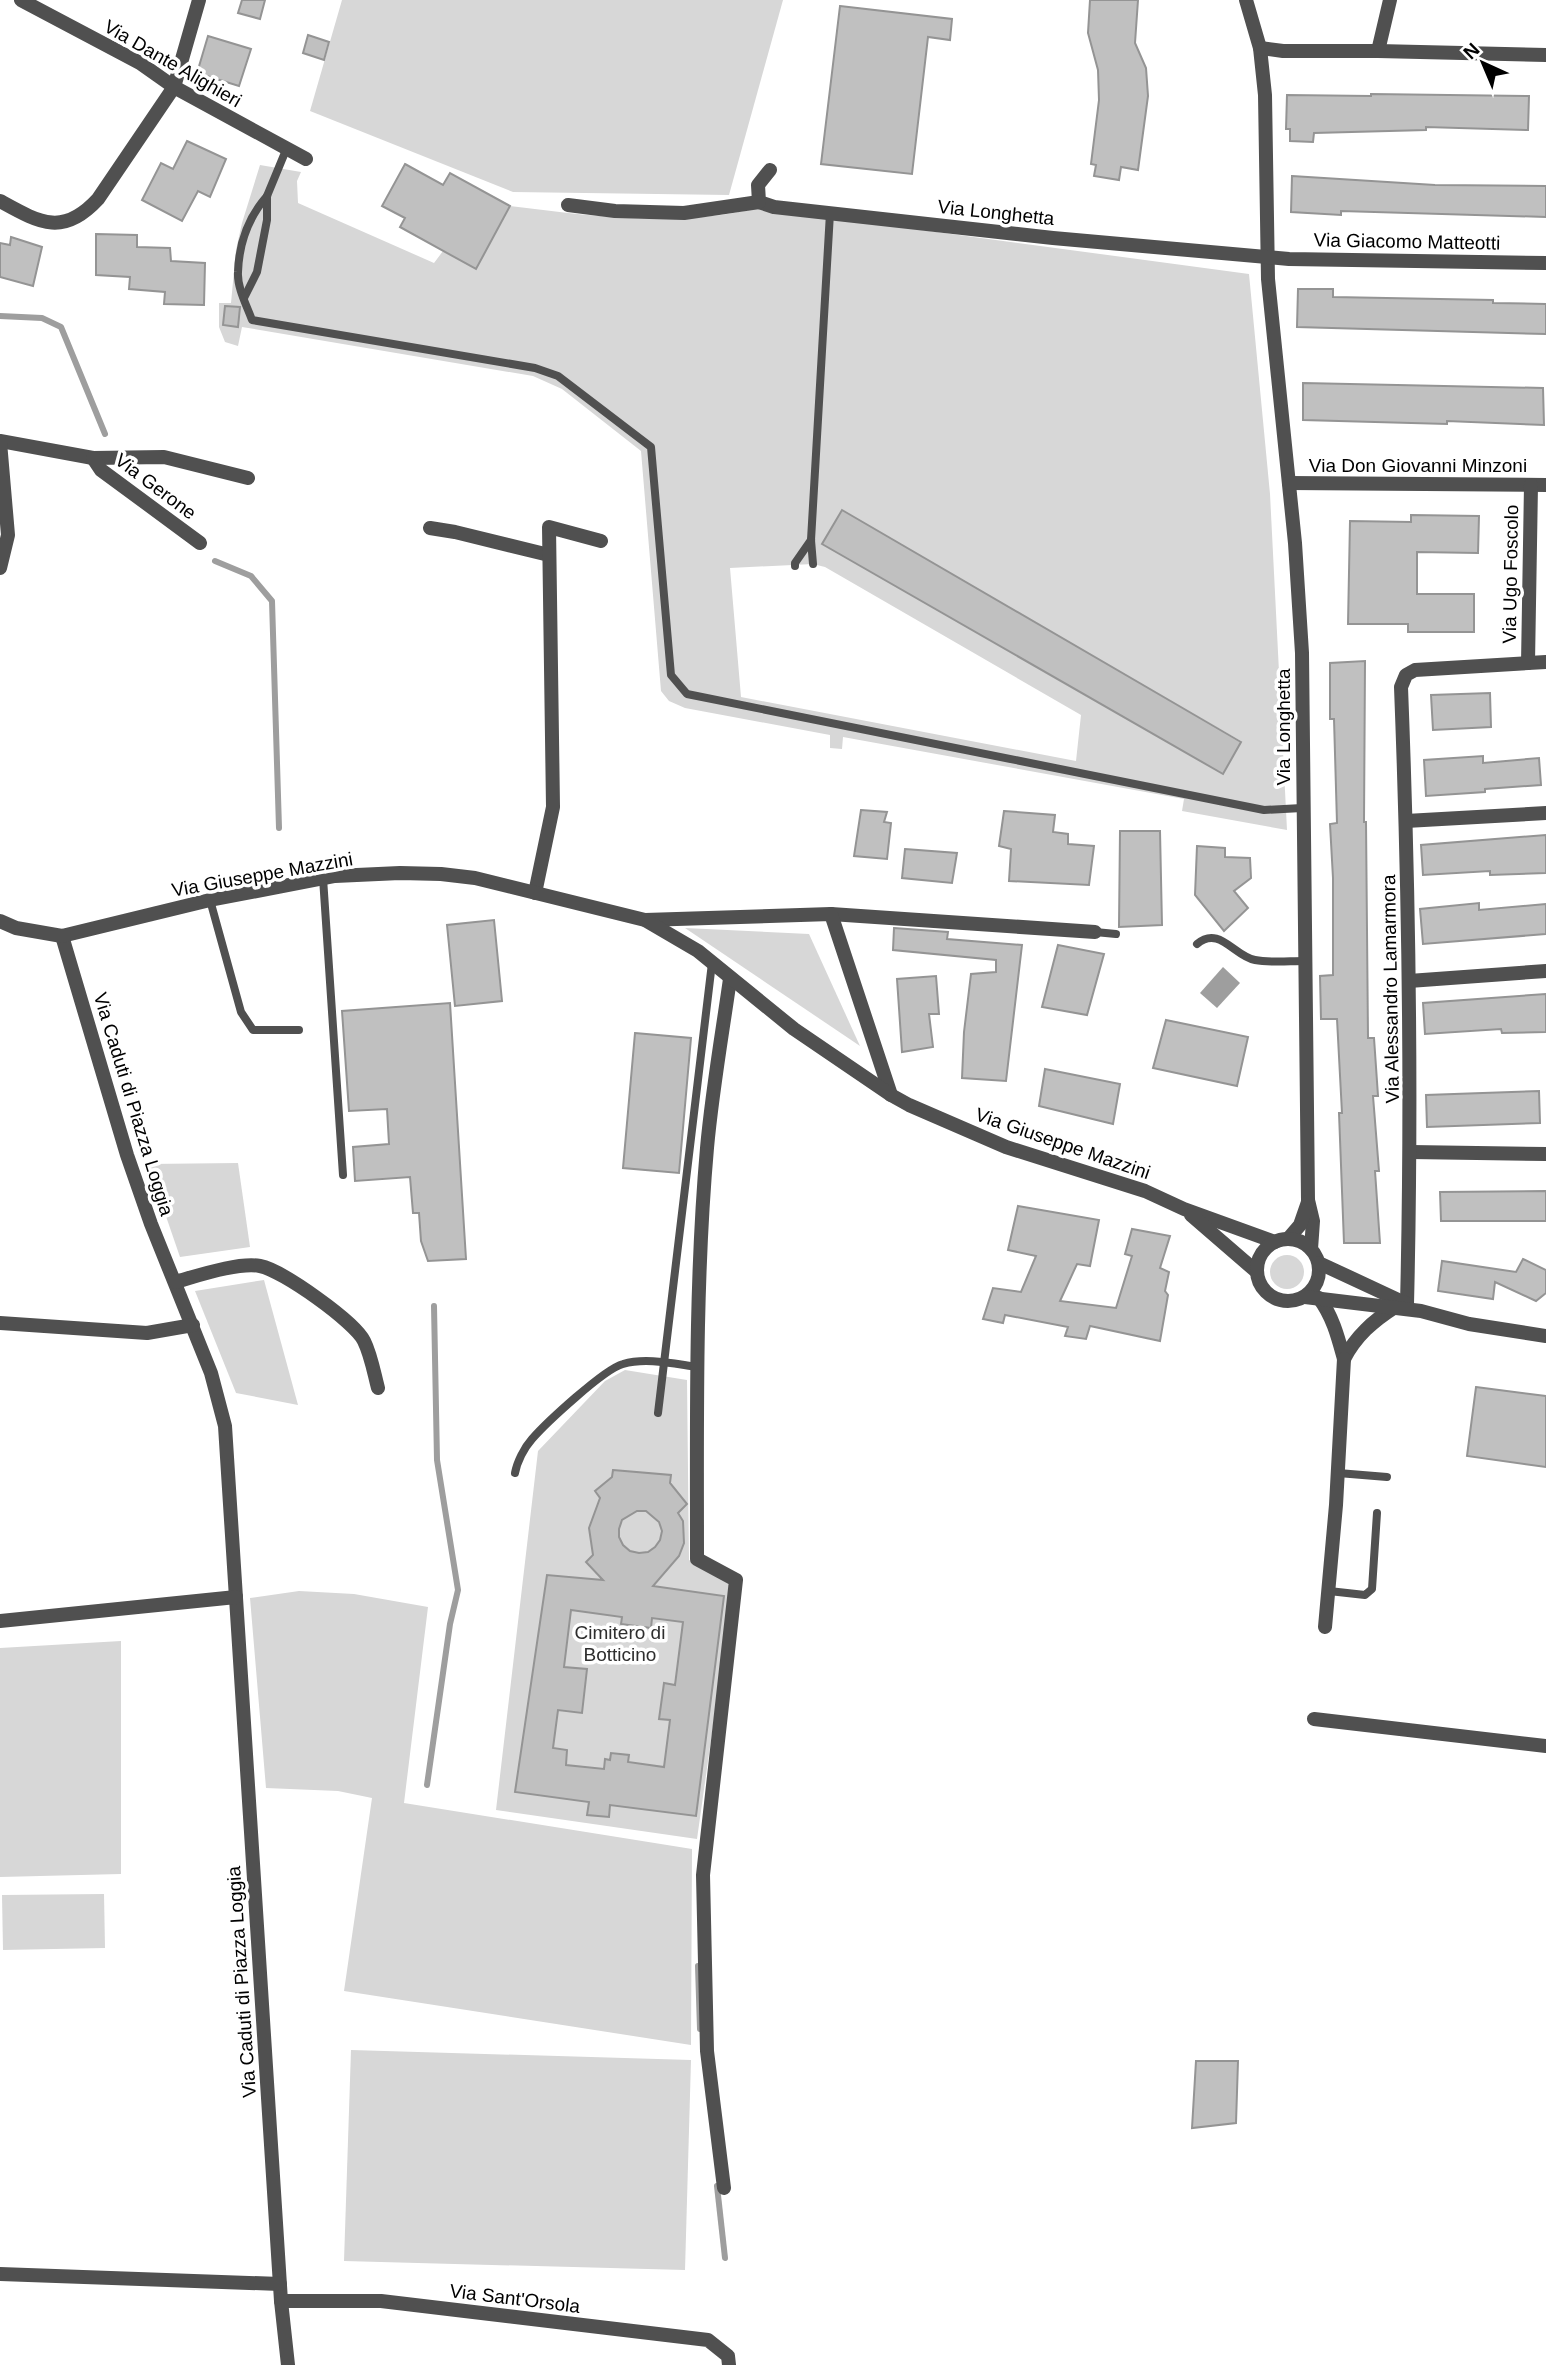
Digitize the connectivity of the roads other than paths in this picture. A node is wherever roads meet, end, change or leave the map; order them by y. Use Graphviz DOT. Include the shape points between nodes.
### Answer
graph roads {
  1 [pos="21,0"];
  2 [pos="199,0"];
  3 [pos="1246,0"];
  4 [pos="1390,0"];
  5 [pos="1260,48"];
  6 [pos="1378,51"];
  7 [pos="1546,55"];
  8 [pos="174,87"];
  9 [pos="286,150"];
  10 [pos="306,159"];
  11 [pos="770,170"];
  12 [pos="268,196"];
  13 [pos="0,201"];
  14 [pos="759,202"];
  15 [pos="569,205"];
  16 [pos="830,213"];
  17 [pos="1267,255"];
  18 [pos="1546,263"];
  19 [pos="244,298"];
  20 [pos="0,441"];
  21 [pos="93,457"];
  22 [pos="248,478"];
  23 [pos="1289,483"];
  24 [pos="1531,485"];
  25 [pos="1546,485"];
  26 [pos="430,528"];
  27 [pos="811,540"];
  28 [pos="601,541"];
  29 [pos="200,543"];
  30 [pos="549,555"];
  31 [pos="0,568"];
  32 [pos="1546,662"];
  33 [pos="1528,663"];
  34 [pos="1406,675"];
  35 [pos="1302,808"];
  36 [pos="1546,813"];
  37 [pos="1406,821"];
  38 [pos="323,878"];
  39 [pos="535,892"];
  40 [pos="210,900"];
  41 [pos="831,915"];
  42 [pos="645,920"];
  43 [pos="0,921"];
  44 [pos="1095,932"];
  45 [pos="1116,934"];
  46 [pos="62,936"];
  47 [pos="1197,944"];
  48 [pos="1304,961"];
  49 [pos="712,963"];
  50 [pos="1546,971"];
  51 [pos="340,978"];
  52 [pos="330,979"];
  53 [pos="730,979"];
  54 [pos="1409,981"];
  55 [pos="299,1030"];
  56 [pos="891,1096"];
  57 [pos="1411,1152"];
  58 [pos="1546,1153"];
  59 [pos="343,1175"];
  60 [pos="1308,1200"];
  61 [pos="1184,1209"];
  62 [pos="1281,1240"];
  63 [pos="1311,1249"];
  64 [pos="1319,1263"];
  65 [pos="1256,1272"];
  66 [pos="175,1282"];
  67 [pos="1312,1297"];
  68 [pos="1408,1307"];
  69 [pos="0,1323"];
  70 [pos="193,1325"];
  71 [pos="1546,1336"];
  72 [pos="1343,1359"];
  73 [pos="664,1363"];
  74 [pos="698,1367"];
  75 [pos="378,1388"];
  76 [pos="658,1413"];
  77 [pos="515,1473"];
  78 [pos="1338,1473"];
  79 [pos="1387,1477"];
  80 [pos="1377,1513"];
  81 [pos="1329,1591"];
  82 [pos="236,1597"];
  83 [pos="0,1621"];
  84 [pos="1325,1627"];
  85 [pos="1314,1719"];
  86 [pos="1546,1746"];
  87 [pos="724,2188"];
  88 [pos="0,2274"];
  89 [pos="280,2284"];
  90 [pos="281,2301"];
  91 [pos="288,2365"];
  92 [pos="729,2365"];
  1 -- 8 [label="street, Via Dante Alighieri" via="140,63"];
  2 -- 8 [label="street"];
  3 -- 5 [label="street, Via Longhetta"];
  4 -- 6 [label="street"];
  5 -- 6 [label="street"];
  5 -- 17 [label="street, Via Longhetta"];
  6 -- 7 [label="street"];
  8 -- 9 [label="street, Via Dante Alighieri"];
  8 -- 13 [label="street" via="85,214 70,222 49,223"];
  9 -- 10 [label="street, Via Dante Alighieri"];
  9 -- 12 [label="lane"];
  11 -- 14 [label="street" via="758,185"];
  12 -- 19 [label="lane" via="257,272"];
  12 -- 19 [label="lane" via="246,226 237,274"];
  14 -- 15 [label="street" via="684,213"];
  14 -- 16 [label="street, Via Longhetta"];
  16 -- 17 [label="street, Via Longhetta" via="1053,238"];
  16 -- 27 [label="lane"];
  17 -- 18 [label="street, Via Giacomo Matteotti"];
  17 -- 23 [label="street, Via Longhetta"];
  19 -- 35 [label="lane" via="253,320 536,368 558,376 651,447 671,674 687,694 1065,765 1264,810"];
  20 -- 21 [label="street, Via Gerone"];
  20 -- 31 [label="street, Via Gerone" via="8,536"];
  21 -- 22 [label="street, Via Gerone" via="164,457"];
  21 -- 29 [label="street, Via Gerone" via="100,470"];
  23 -- 24 [label="street, Via Don Giovanni Minzoni"];
  23 -- 35 [label="street, Via Longhetta" via="1301,653"];
  24 -- 25 [label="street, Via Don Giovanni Minzoni"];
  24 -- 33 [label="street, Via Ugo Foscolo"];
  26 -- 30 [label="street"];
  27 -- 27 [label="lane" via="802,565"];
  28 -- 30 [label="street" via="549,527"];
  30 -- 39 [label="street" via="553,807"];
  32 -- 33 [label="street, Via Ugo Foscolo"];
  33 -- 34 [label="street, Via Ugo Foscolo" via="1415,670"];
  34 -- 37 [label="street, Via Alessandro Lamarmora" via="1401,687"];
  35 -- 48 [label="street, Via Longhetta"];
  36 -- 37 [label="street"];
  37 -- 54 [label="street, Via Alessandro Lamarmora"];
  38 -- 39 [label="street, Via Giuseppe Mazzini" via="475,878"];
  38 -- 40 [label="street, Via Giuseppe Mazzini"];
  38 -- 52 [label="lane"];
  39 -- 42 [label="street, Via Giuseppe Mazzini"];
  40 -- 46 [label="street, Via Giuseppe Mazzini"];
  40 -- 55 [label="lane" via="241,1012 253,1030"];
  41 -- 42 [label="street, Via Giuseppe Mazzini"];
  41 -- 44 [label="street, Via Giuseppe Mazzini"];
  41 -- 56 [label="street"];
  42 -- 49 [label="street, Via Giuseppe Mazzini"];
  43 -- 46 [label="street, Via Giuseppe Mazzini"];
  44 -- 45 [label="lane"];
  46 -- 66 [label="street, Via Caduti di Piazza Loggia" via="127,1155"];
  47 -- 48 [label="lane" via="1216,938 1253,960"];
  48 -- 60 [label="street, Via Longhetta"];
  49 -- 53 [label="street, Via Giuseppe Mazzini"];
  49 -- 73 [label="lane"];
  50 -- 54 [label="street"];
  51 -- 52 [label="lane"];
  52 -- 59 [label="lane"];
  53 -- 56 [label="street, Via Giuseppe Mazzini"];
  53 -- 74 [label="street" via="707,1147"];
  54 -- 57 [label="street, Via Alessandro Lamarmora"];
  56 -- 61 [label="street, Via Giuseppe Mazzini" via="1006,1147 1145,1191"];
  57 -- 58 [label="street"];
  57 -- 68 [label="street, Via Alessandro Lamarmora"];
  60 -- 62 [label="street, Via Longhetta" via="1300,1225"];
  60 -- 63 [label="street, Via Longhetta" via="1313,1221"];
  61 -- 62 [label="street, Via Giuseppe Mazzini"];
  61 -- 65 [label="street, Via Giuseppe Mazzini"];
  62 -- 63 [label="street, Via Giuseppe Mazzini" via="1300,1241"];
  62 -- 65 [label="street" via="1265,1249"];
  63 -- 64 [label="street"];
  64 -- 67 [label="street"];
  64 -- 68 [label="street, Via Giuseppe Mazzini"];
  65 -- 67 [label="street, Via Giuseppe Mazzini" via="1268,1295 1281,1301"];
  66 -- 70 [label="street, Via Caduti di Piazza Loggia"];
  66 -- 75 [label="street" via="222,1269 260,1266 301,1287 347,1321 364,1340"];
  67 -- 68 [label="street, Via Giuseppe Mazzini"];
  67 -- 72 [label="street" via="1328,1310"];
  68 -- 71 [label="street, Via Giuseppe Mazzini" via="1469,1324"];
  68 -- 72 [label="street" via="1380,1316 1353,1342"];
  69 -- 70 [label="street" via="147,1333"];
  70 -- 82 [label="street, Via Caduti di Piazza Loggia" via="225,1426"];
  72 -- 78 [label="street"];
  73 -- 74 [label="lane"];
  73 -- 76 [label="lane"];
  73 -- 77 [label="lane" via="622,1364 601,1376 531,1441"];
  74 -- 87 [label="street" via="697,1559 736,1580 703,1875 707,2051"];
  78 -- 79 [label="lane"];
  78 -- 81 [label="street"];
  80 -- 81 [label="lane" via="1372,1589 1365,1595"];
  81 -- 84 [label="street"];
  82 -- 83 [label="street"];
  82 -- 89 [label="street, Via Caduti di Piazza Loggia"];
  85 -- 86 [label="street"];
  88 -- 89 [label="street"];
  89 -- 90 [label="street, Via Caduti di Piazza Loggia"];
  90 -- 91 [label="street, Via Caduti di Piazza Loggia"];
  90 -- 92 [label="street, Via Sant'Orsola" via="381,2301 708,2340 728,2356"];
}
